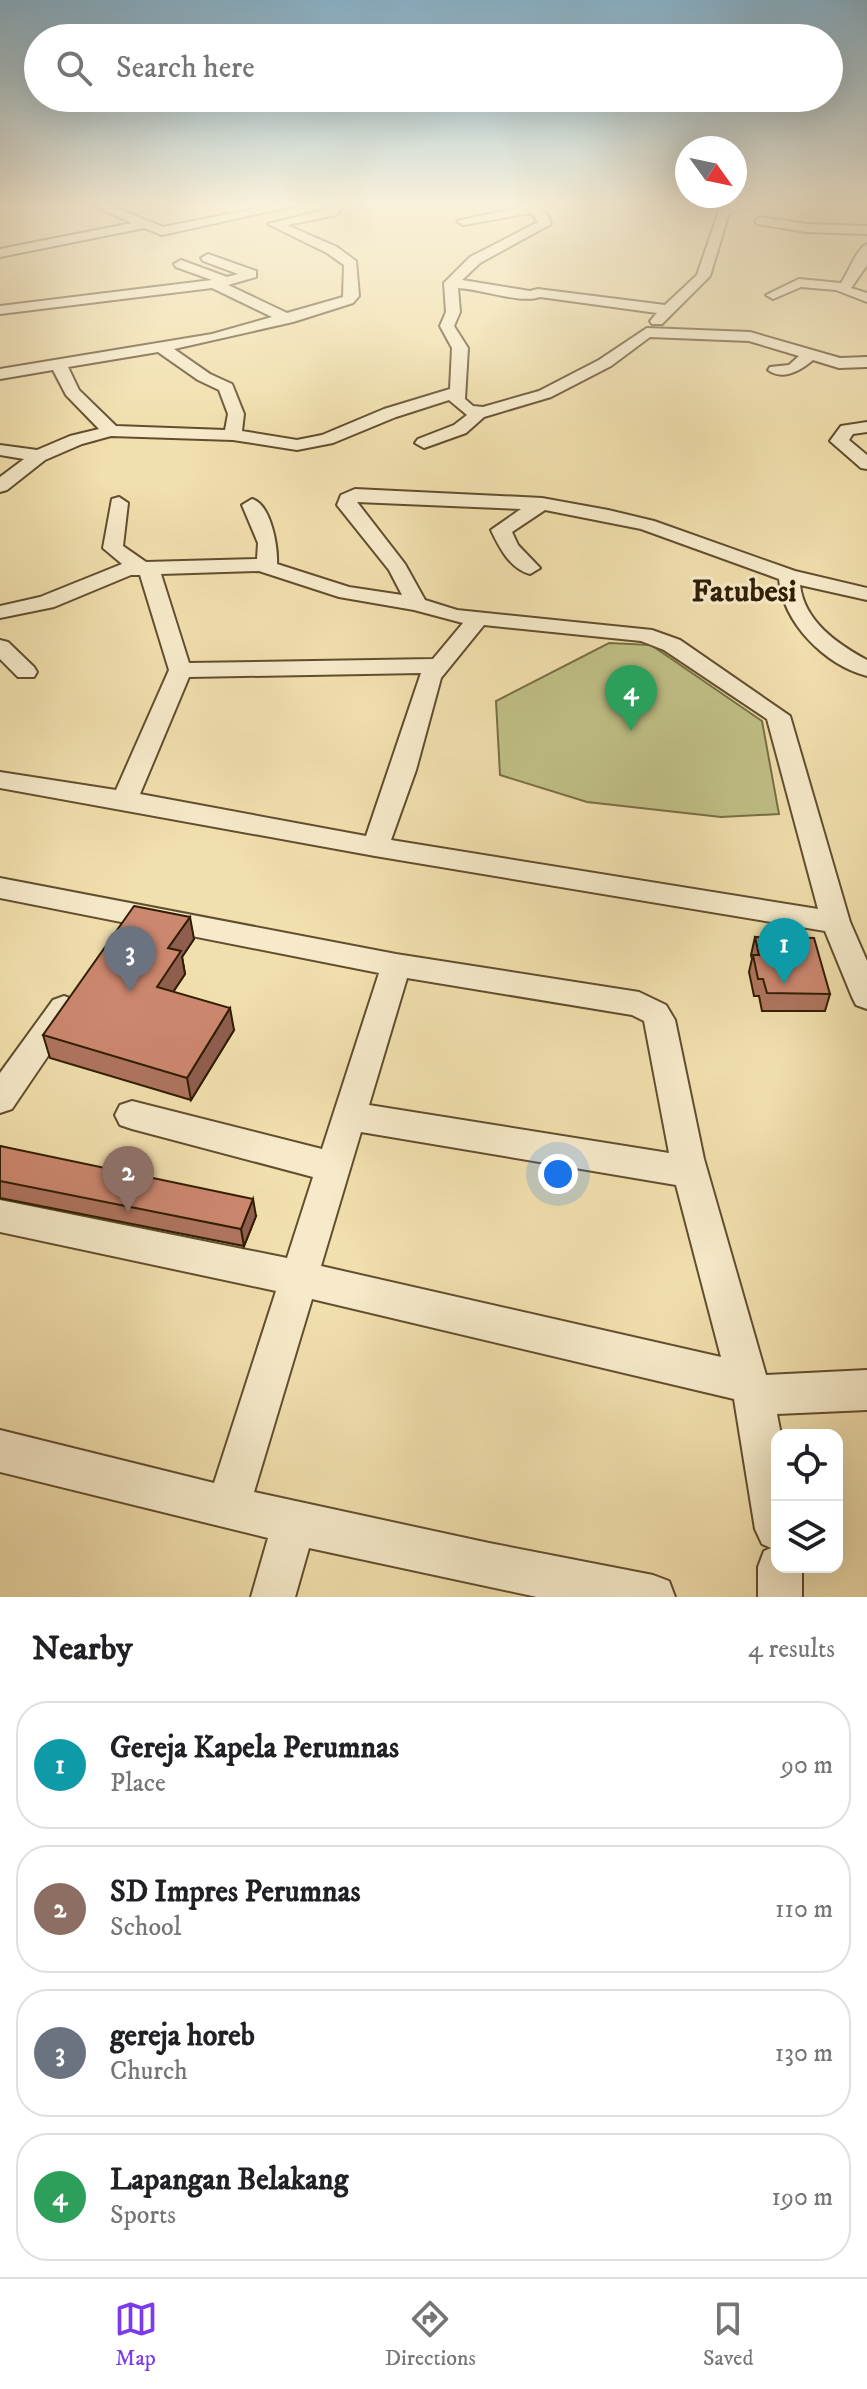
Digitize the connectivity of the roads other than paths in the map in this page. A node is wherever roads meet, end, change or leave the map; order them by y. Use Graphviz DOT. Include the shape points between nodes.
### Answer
graph roads {
  1 [pos="210,278"];
  2 [pos="240,278"];
  3 [pos="353,278"];
  4 [pos="455,278"];
  5 [pos="701,278"];
  6 [pos="851,278"];
  7 [pos="222,283"];
  8 [pos="451,284"];
  9 [pos="844,287"];
  10 [pos="773,295"];
  11 [pos="867,298"];
  12 [pos="0,310"];
  13 [pos="668,310"];
  14 [pos="288,319"];
  15 [pos="647,332"];
  16 [pos="162,348"];
  17 [pos="810,355"];
  18 [pos="0,358"];
  19 [pos="867,362"];
  20 [pos="59,365"];
  21 [pos="22,370"];
  22 [pos="776,370"];
  23 [pos="0,374"];
  24 [pos="459,391"];
  25 [pos="545,394"];
  26 [pos="554,412"];
  27 [pos="510,413"];
  28 [pos="479,414"];
  29 [pos="867,427"];
  30 [pos="111,431"];
  31 [pos="233,435"];
  32 [pos="424,443"];
  33 [pos="0,450"];
  34 [pos="39,456"];
  35 [pos="867,464"];
  36 [pos="0,486"];
  37 [pos="119,503"];
  38 [pos="542,504"];
  39 [pos="252,505"];
  40 [pos="267,566"];
  41 [pos="530,568"];
  42 [pos="145,569"];
  43 [pos="789,576"];
  44 [pos="867,594"];
  45 [pos="417,604"];
  46 [pos="0,612"];
  47 [pos="478,619"];
  48 [pos="0,647"];
  49 [pos="436,666"];
  50 [pos="867,669"];
  51 [pos="180,670"];
  52 [pos="26,672"];
  53 [pos="0,780"];
  54 [pos="125,800"];
  55 [pos="375,847"];
  56 [pos="0,888"];
  57 [pos="836,922"];
  58 [pos="396,965"];
  59 [pos="79,986"];
  60 [pos="867,997"];
  61 [pos="0,1099"];
  62 [pos="132,1115"];
  63 [pos="348,1116"];
  64 [pos="332,1167"];
  65 [pos="691,1172"];
  66 [pos="0,1216"];
  67 [pos="298,1278"];
  68 [pos="750,1389"];
  69 [pos="867,1390"];
  70 [pos="0,1451"];
  71 [pos="772,1501"];
  72 [pos="228,1507"];
  73 [pos="294,1523"];
  74 [pos="780,1573"];
  75 [pos="543,1587"];
  76 [pos="273,1597"];
  77 [pos="653,1597"];
  78 [pos="780,1597"];
  1 -- 7 [label="street"];
  2 -- 7 [label="street"];
  3 -- 14 [label="street" via="352,296"];
  4 -- 8 [label="street"];
  5 -- 13 [label="street"];
  6 -- 9 [label="street"];
  7 -- 12 [label="street"];
  7 -- 14 [label="street" via="257,307"];
  8 -- 13 [label="street"];
  8 -- 24 [label="street" via="453,312 447,326 460,348"];
  9 -- 10 [label="street" via="799,283"];
  9 -- 11 [label="street" via="848,294"];
  13 -- 15 [label="street"];
  14 -- 16 [label="street"];
  15 -- 17 [label="street" via="756,332"];
  15 -- 25 [label="street" via="605,363"];
  16 -- 20 [label="street"];
  16 -- 31 [label="street" via="226,387 236,414"];
  17 -- 19 [label="street" via="839,363"];
  17 -- 22 [label="street" via="793,369"];
  18 -- 21 [label="street"];
  20 -- 21 [label="street"];
  20 -- 30 [label="street" via="72,392"];
  21 -- 23 [label="street"];
  24 -- 28 [label="street" via="461,406"];
  24 -- 31 [label="street" via="308,444 282,445"];
  25 -- 26 [label="street" via="537,403"];
  25 -- 27 [label="street"];
  27 -- 28 [label="street"];
  27 -- 28 [label="street"];
  28 -- 32 [label="street" via="460,429"];
  29 -- 35 [label="street" via="847,430 839,441"];
  30 -- 31 [label="street"];
  30 -- 34 [label="street"];
  33 -- 34 [label="street"];
  34 -- 36 [label="street"];
  37 -- 42 [label="street" via="113,548"];
  38 -- 41 [label="street" via="501,530 509,548"];
  38 -- 43 [label="street" via="647,525"];
  38 -- 45 [label="street" via="365,493 348,499 347,505 398,568"];
  39 -- 40 [label="street" via="268,543"];
  40 -- 42 [label="street"];
  40 -- 45 [label="street" via="353,595"];
  42 -- 46 [label="street" via="115,573 46,602"];
  42 -- 51 [label="street"];
  43 -- 44 [label="street"];
  43 -- 50 [label="street" via="791,596 810,629"];
  45 -- 47 [label="street"];
  47 -- 49 [label="street"];
  47 -- 57 [label="street" via="658,639 771,709 782,725"];
  48 -- 52 [label="street"];
  49 -- 51 [label="street"];
  49 -- 55 [label="street"];
  51 -- 54 [label="street"];
  53 -- 54 [label="street"];
  54 -- 55 [label="street"];
  55 -- 57 [label="street"];
  56 -- 58 [label="street" via="122,925"];
  57 -- 60 [label="street"];
  58 -- 63 [label="street"];
  58 -- 65 [label="street" via="639,1004 655,1013"];
  59 -- 61 [label="street"];
  62 -- 64 [label="street"];
  63 -- 64 [label="street"];
  63 -- 65 [label="street"];
  64 -- 67 [label="street"];
  65 -- 68 [label="street"];
  66 -- 67 [label="street"];
  67 -- 68 [label="street"];
  67 -- 72 [label="street"];
  68 -- 69 [label="street"];
  68 -- 71 [label="street"];
  70 -- 72 [label="street"];
  72 -- 73 [label="street"];
  73 -- 75 [label="street"];
  73 -- 76 [label="street"];
  74 -- 78 [label="street"];
  75 -- 77 [label="street"];
}
